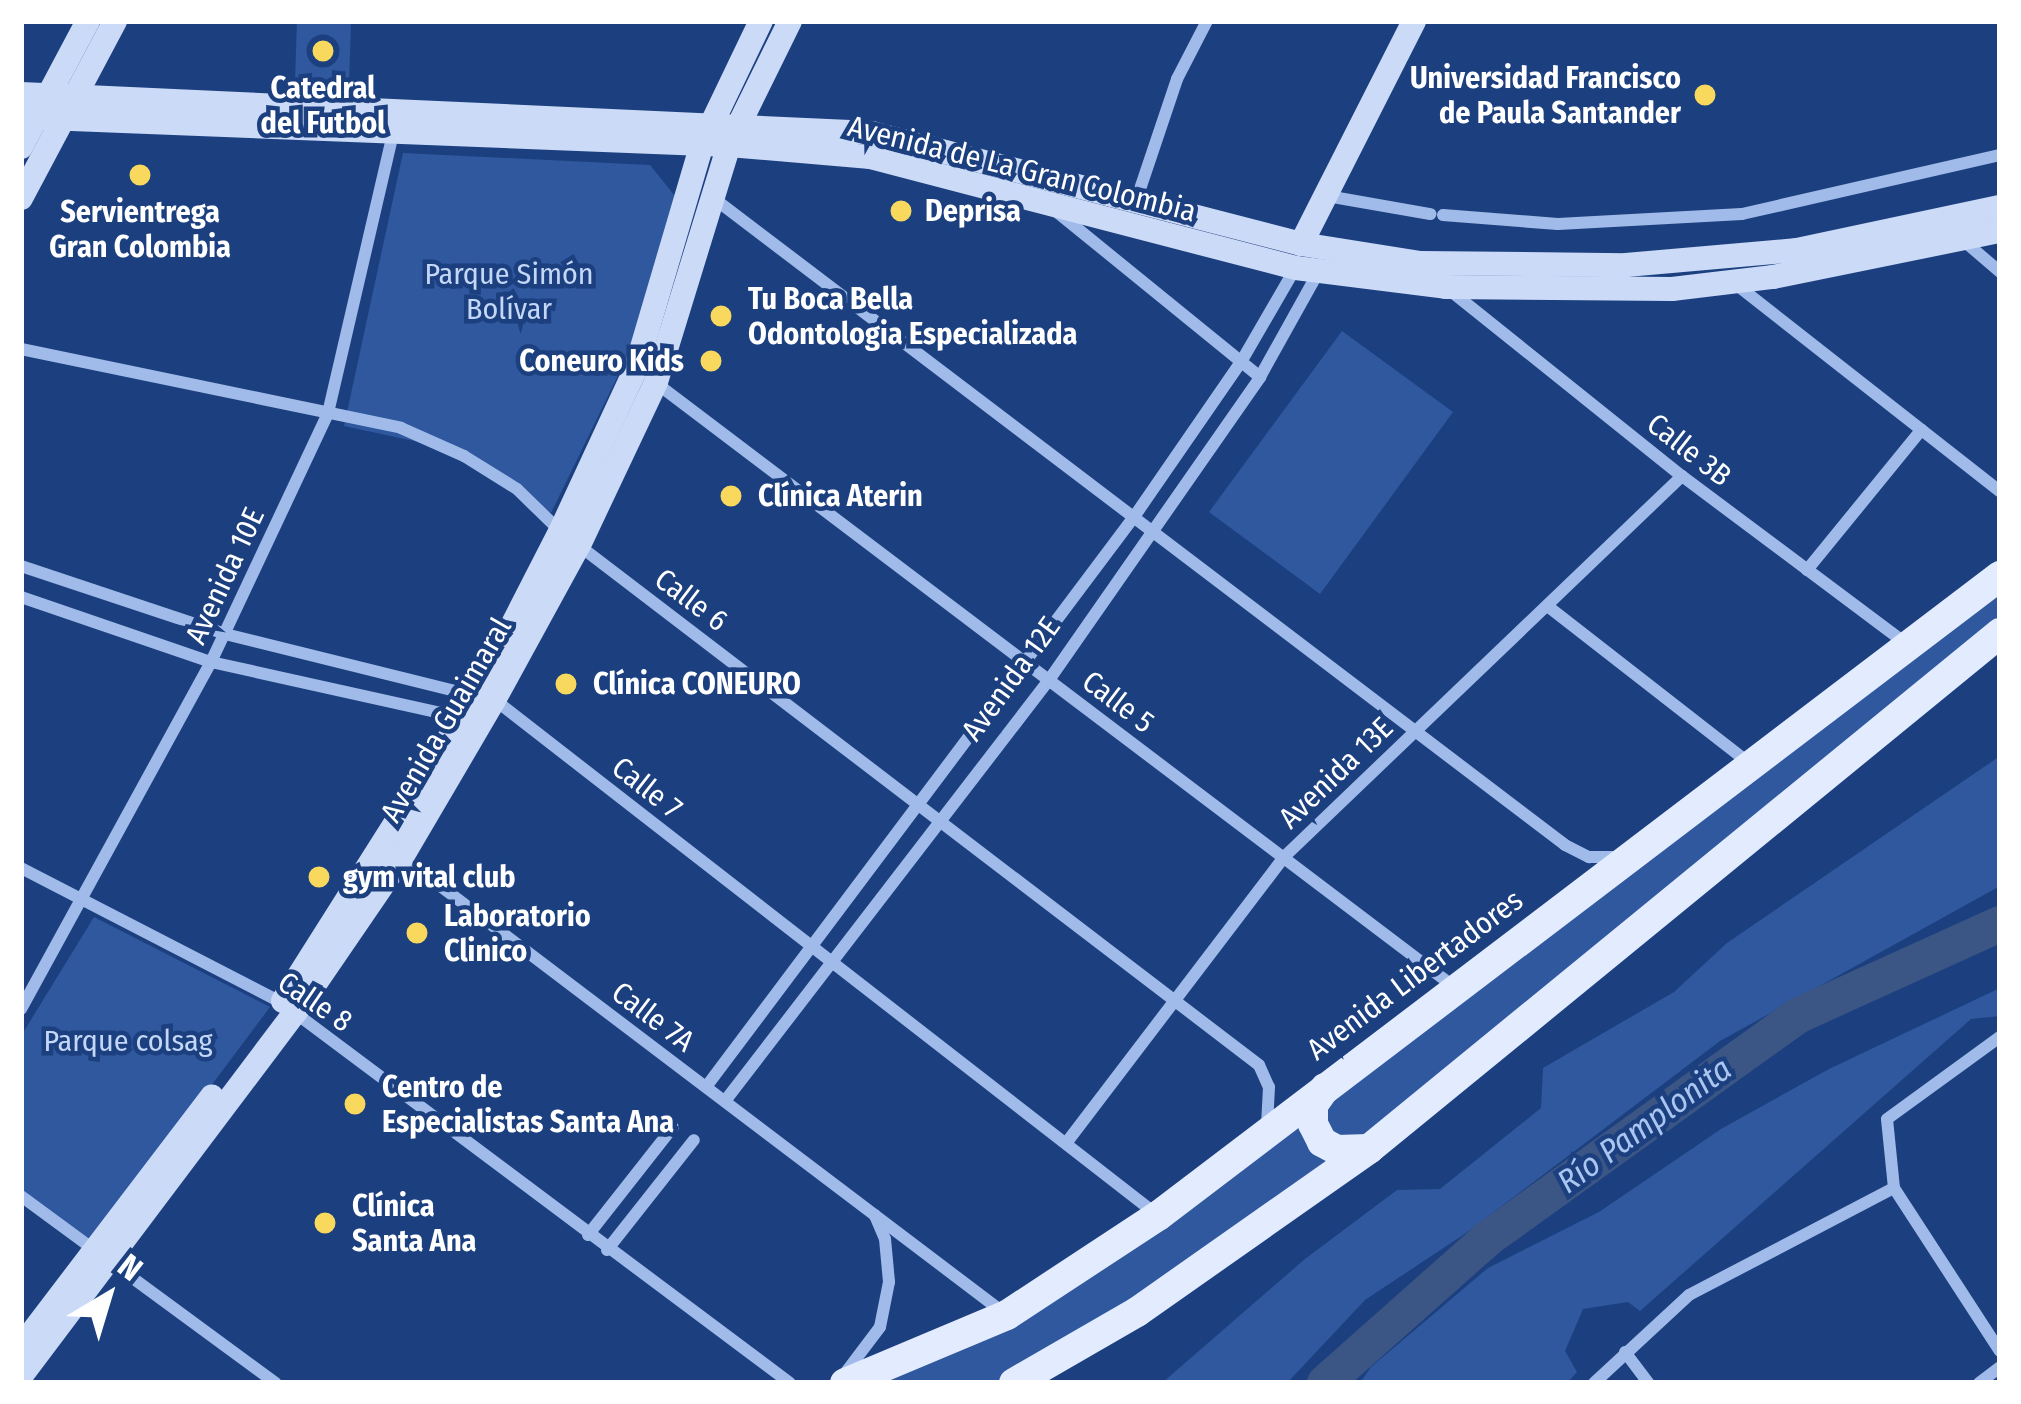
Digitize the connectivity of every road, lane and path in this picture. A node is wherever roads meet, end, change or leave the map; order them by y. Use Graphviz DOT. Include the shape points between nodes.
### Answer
graph roads {
  1 [pos="88,21"];
  2 [pos="115,21"];
  3 [pos="761,21"];
  4 [pos="790,21"];
  5 [pos="1207,21"];
  6 [pos="1414,21"];
  7 [pos="21,94"];
  8 [pos="76,97"];
  9 [pos="43,112"];
  10 [pos="393,132"];
  11 [pos="706,134"];
  12 [pos="734,134"];
  13 [pos="21,147"];
  14 [pos="2000,154"];
  15 [pos="1326,196"];
  16 [pos="21,198"];
  17 [pos="716,200"];
  18 [pos="1136,202"];
  19 [pos="1046,204"];
  20 [pos="2000,207"];
  21 [pos="2000,231"];
  22 [pos="1963,241"];
  23 [pos="1305,262"];
  24 [pos="2000,272"];
  25 [pos="1732,282"];
  26 [pos="1446,287"];
  27 [pos="21,349"];
  28 [pos="1241,362"];
  29 [pos="646,375"];
  30 [pos="1260,377"];
  31 [pos="328,413"];
  32 [pos="1921,430"];
  33 [pos="1682,476"];
  34 [pos="2000,490"];
  35 [pos="1136,514"];
  36 [pos="1156,530"];
  37 [pos="570,538"];
  38 [pos="21,566"];
  39 [pos="1807,570"];
  40 [pos="2000,576"];
  41 [pos="21,597"];
  42 [pos="1550,608"];
  43 [pos="2000,633"];
  44 [pos="225,634"];
  45 [pos="1906,644"];
  46 [pos="212,662"];
  47 [pos="1025,662"];
  48 [pos="1049,680"];
  49 [pos="478,705"];
  50 [pos="1415,729"];
  51 [pos="1753,766"];
  52 [pos="921,806"];
  53 [pos="942,822"];
  54 [pos="1646,847"];
  55 [pos="402,857"];
  56 [pos="1284,857"];
  57 [pos="21,868"];
  58 [pos="80,900"];
  59 [pos="811,946"];
  60 [pos="832,962"];
  61 [pos="1456,988"];
  62 [pos="1175,1005"];
  63 [pos="288,1008"];
  64 [pos="21,1009"];
  65 [pos="2000,1037"];
  66 [pos="706,1087"];
  67 [pos="1324,1088"];
  68 [pos="725,1101"];
  69 [pos="674,1127"];
  70 [pos="1267,1128"];
  71 [pos="694,1140"];
  72 [pos="1066,1142"];
  73 [pos="1369,1149"];
  74 [pos="1894,1187"];
  75 [pos="21,1196"];
  76 [pos="874,1214"];
  77 [pos="1158,1216"];
  78 [pos="587,1234"];
  79 [pos="607,1250"];
  80 [pos="104,1255"];
  81 [pos="1007,1315"];
  82 [pos="21,1348"];
  83 [pos="2000,1351"];
  84 [pos="1625,1352"];
  85 [pos="2000,1367"];
  86 [pos="21,1376"];
  87 [pos="276,1383"];
  88 [pos="790,1383"];
  89 [pos="834,1383"];
  90 [pos="845,1383"];
  91 [pos="1014,1383"];
  92 [pos="1594,1383"];
  93 [pos="1648,1383"];
  94 [pos="1979,1383"];
  1 -- 9 [label="street"];
  2 -- 8 [label="street"];
  3 -- 11 [label="street, Avenida Guaimaral"];
  4 -- 12 [label="street, Avenida Guaimaral"];
  5 -- 18 [label="street" via="1177,79"];
  6 -- 15 [label="street, Avenida 12E"];
  7 -- 9 [label="street, Avenida de La Gran Colombia"];
  8 -- 9 [label="street"];
  8 -- 11 [label="street, Avenida de La Gran Colombia"];
  9 -- 10 [label="street, Avenida de La Gran Colombia"];
  9 -- 13 [label="street"];
  9 -- 16 [label="street"];
  10 -- 11 [label="street, Avenida de La Gran Colombia"];
  10 -- 31 [label="street, Avenida 10E"];
  11 -- 12 [label="street, Avenida de La Gran Colombia"];
  11 -- 29 [label="street, Avenida Guaimaral"];
  12 -- 17 [label="street, Avenida Guaimaral"];
  12 -- 18 [label="street, Avenida de La Gran Colombia" via="872,133"];
  12 -- 19 [label="street, Avenida de La Gran Colombia" via="870,157"];
  14 -- 15 [label="street" via="1742,214 1558,224"];
  15 -- 23 [label="street, Avenida 12E"];
  17 -- 29 [label="street, Avenida Guaimaral"];
  17 -- 35 [label="street"];
  18 -- 23 [label="street, Avenida de La Gran Colombia"];
  19 -- 23 [label="street, Avenida de La Gran Colombia"];
  19 -- 28 [label="street"];
  20 -- 23 [label="street, Avenida de La Gran Colombia" via="1797,250 1626,265"];
  21 -- 22 [label="street, Avenida de La Gran Colombia"];
  22 -- 24 [label="street"];
  22 -- 25 [label="street, Avenida de La Gran Colombia"];
  23 -- 26 [label="street, Avenida de La Gran Colombia"];
  23 -- 28 [label="street, Avenida 12E"];
  23 -- 30 [label="street, Avenida 12E"];
  25 -- 26 [label="street, Avenida de La Gran Colombia" via="1547,292"];
  25 -- 32 [label="street"];
  26 -- 33 [label="street, Calle 3B"];
  27 -- 31 [label="street, Calle 6"];
  28 -- 30 [label="street"];
  28 -- 35 [label="street, Avenida 12E"];
  29 -- 37 [label="street, Avenida Guaimaral"];
  29 -- 47 [label="street, Calle 5"];
  30 -- 36 [label="street, Avenida 12E"];
  31 -- 37 [label="street, Calle 6" via="401,428 464,456 518,489"];
  31 -- 44 [label="street, Avenida 10E"];
  32 -- 34 [label="street"];
  32 -- 39 [label="street"];
  33 -- 39 [label="street, Calle 3B"];
  33 -- 42 [label="street, Avenida 13E"];
  35 -- 36 [label="street"];
  35 -- 47 [label="street, Avenida 12E"];
  36 -- 48 [label="street, Avenida 12E"];
  36 -- 50 [label="street"];
  37 -- 49 [label="street, Avenida Guaimaral"];
  37 -- 52 [label="street, Calle 6"];
  38 -- 44 [label="street, Calle 7"];
  39 -- 45 [label="street, Calle 3B"];
  40 -- 45 [label="main road, Avenida Libertadores"];
  41 -- 46 [label="street, Calle 7"];
  42 -- 50 [label="street, Avenida 13E"];
  42 -- 51 [label="street"];
  43 -- 73 [label="main road"];
  44 -- 46 [label="street, Avenida 10E"];
  44 -- 49 [label="street, Calle 7"];
  45 -- 51 [label="main road, Avenida Libertadores"];
  46 -- 49 [label="street, Calle 7"];
  46 -- 58 [label="street, Avenida 10E"];
  47 -- 48 [label="street, Calle 5"];
  47 -- 52 [label="street, Avenida 12E"];
  48 -- 53 [label="street, Avenida 12E"];
  48 -- 56 [label="street, Calle 5"];
  49 -- 55 [label="street, Avenida Guaimaral"];
  49 -- 59 [label="street, Calle 7"];
  49 -- 63 [label="street, Avenida Guaimaral"];
  50 -- 54 [label="street" via="1588,857"];
  50 -- 56 [label="street, Avenida 13E"];
  51 -- 54 [label="main road, Avenida Libertadores"];
  52 -- 53 [label="street, Calle 6"];
  52 -- 59 [label="street, Avenida 12E"];
  53 -- 60 [label="street, Avenida 12E"];
  53 -- 62 [label="street, Calle 6"];
  54 -- 61 [label="main road, Avenida Libertadores"];
  55 -- 63 [label="street, Avenida Guaimaral"];
  55 -- 66 [label="street, Calle 7A"];
  56 -- 61 [label="street, Calle 5"];
  56 -- 62 [label="street, Avenida 13E"];
  57 -- 58 [label="street, Calle 8"];
  58 -- 63 [label="street, Calle 8"];
  58 -- 64 [label="street, Avenida 10E"];
  59 -- 60 [label="street, Calle 7"];
  59 -- 66 [label="street, Avenida 12E"];
  60 -- 68 [label="street, Avenida 12E"];
  60 -- 72 [label="street, Calle 7"];
  61 -- 67 [label="main road, Avenida Libertadores"];
  62 -- 70 [label="street, Calle 6" via="1258,1064 1269,1087"];
  62 -- 72 [label="street, Avenida 13E"];
  63 -- 78 [label="street, Calle 8"];
  63 -- 80 [label="street, Avenida Guaimaral"];
  65 -- 74 [label="street" via="1887,1119"];
  66 -- 68 [label="street, Calle 7A"];
  67 -- 70 [label="main road, Avenida Libertadores"];
  67 -- 73 [label="main road" via="1313,1105 1322,1142"];
  68 -- 76 [label="street, Calle 7A"];
  69 -- 78 [label="street"];
  70 -- 77 [label="main road, Avenida Libertadores"];
  71 -- 79 [label="street"];
  72 -- 77 [label="street, Calle 7"];
  73 -- 91 [label="main road" via="1137,1312"];
  74 -- 83 [label="street"];
  74 -- 84 [label="street" via="1689,1295"];
  75 -- 80 [label="street"];
  76 -- 81 [label="street, Calle 7A"];
  76 -- 89 [label="street" via="889,1282 880,1328"];
  77 -- 81 [label="main road, Avenida Libertadores"];
  78 -- 79 [label="street, Calle 8"];
  79 -- 88 [label="street, Calle 8"];
  80 -- 82 [label="street, Avenida Guaimaral"];
  80 -- 86 [label="street, Avenida Guaimaral"];
  80 -- 87 [label="street"];
  81 -- 90 [label="main road, Avenida Libertadores"];
  84 -- 92 [label="street"];
  84 -- 93 [label="street"];
  85 -- 94 [label="street"];
}
